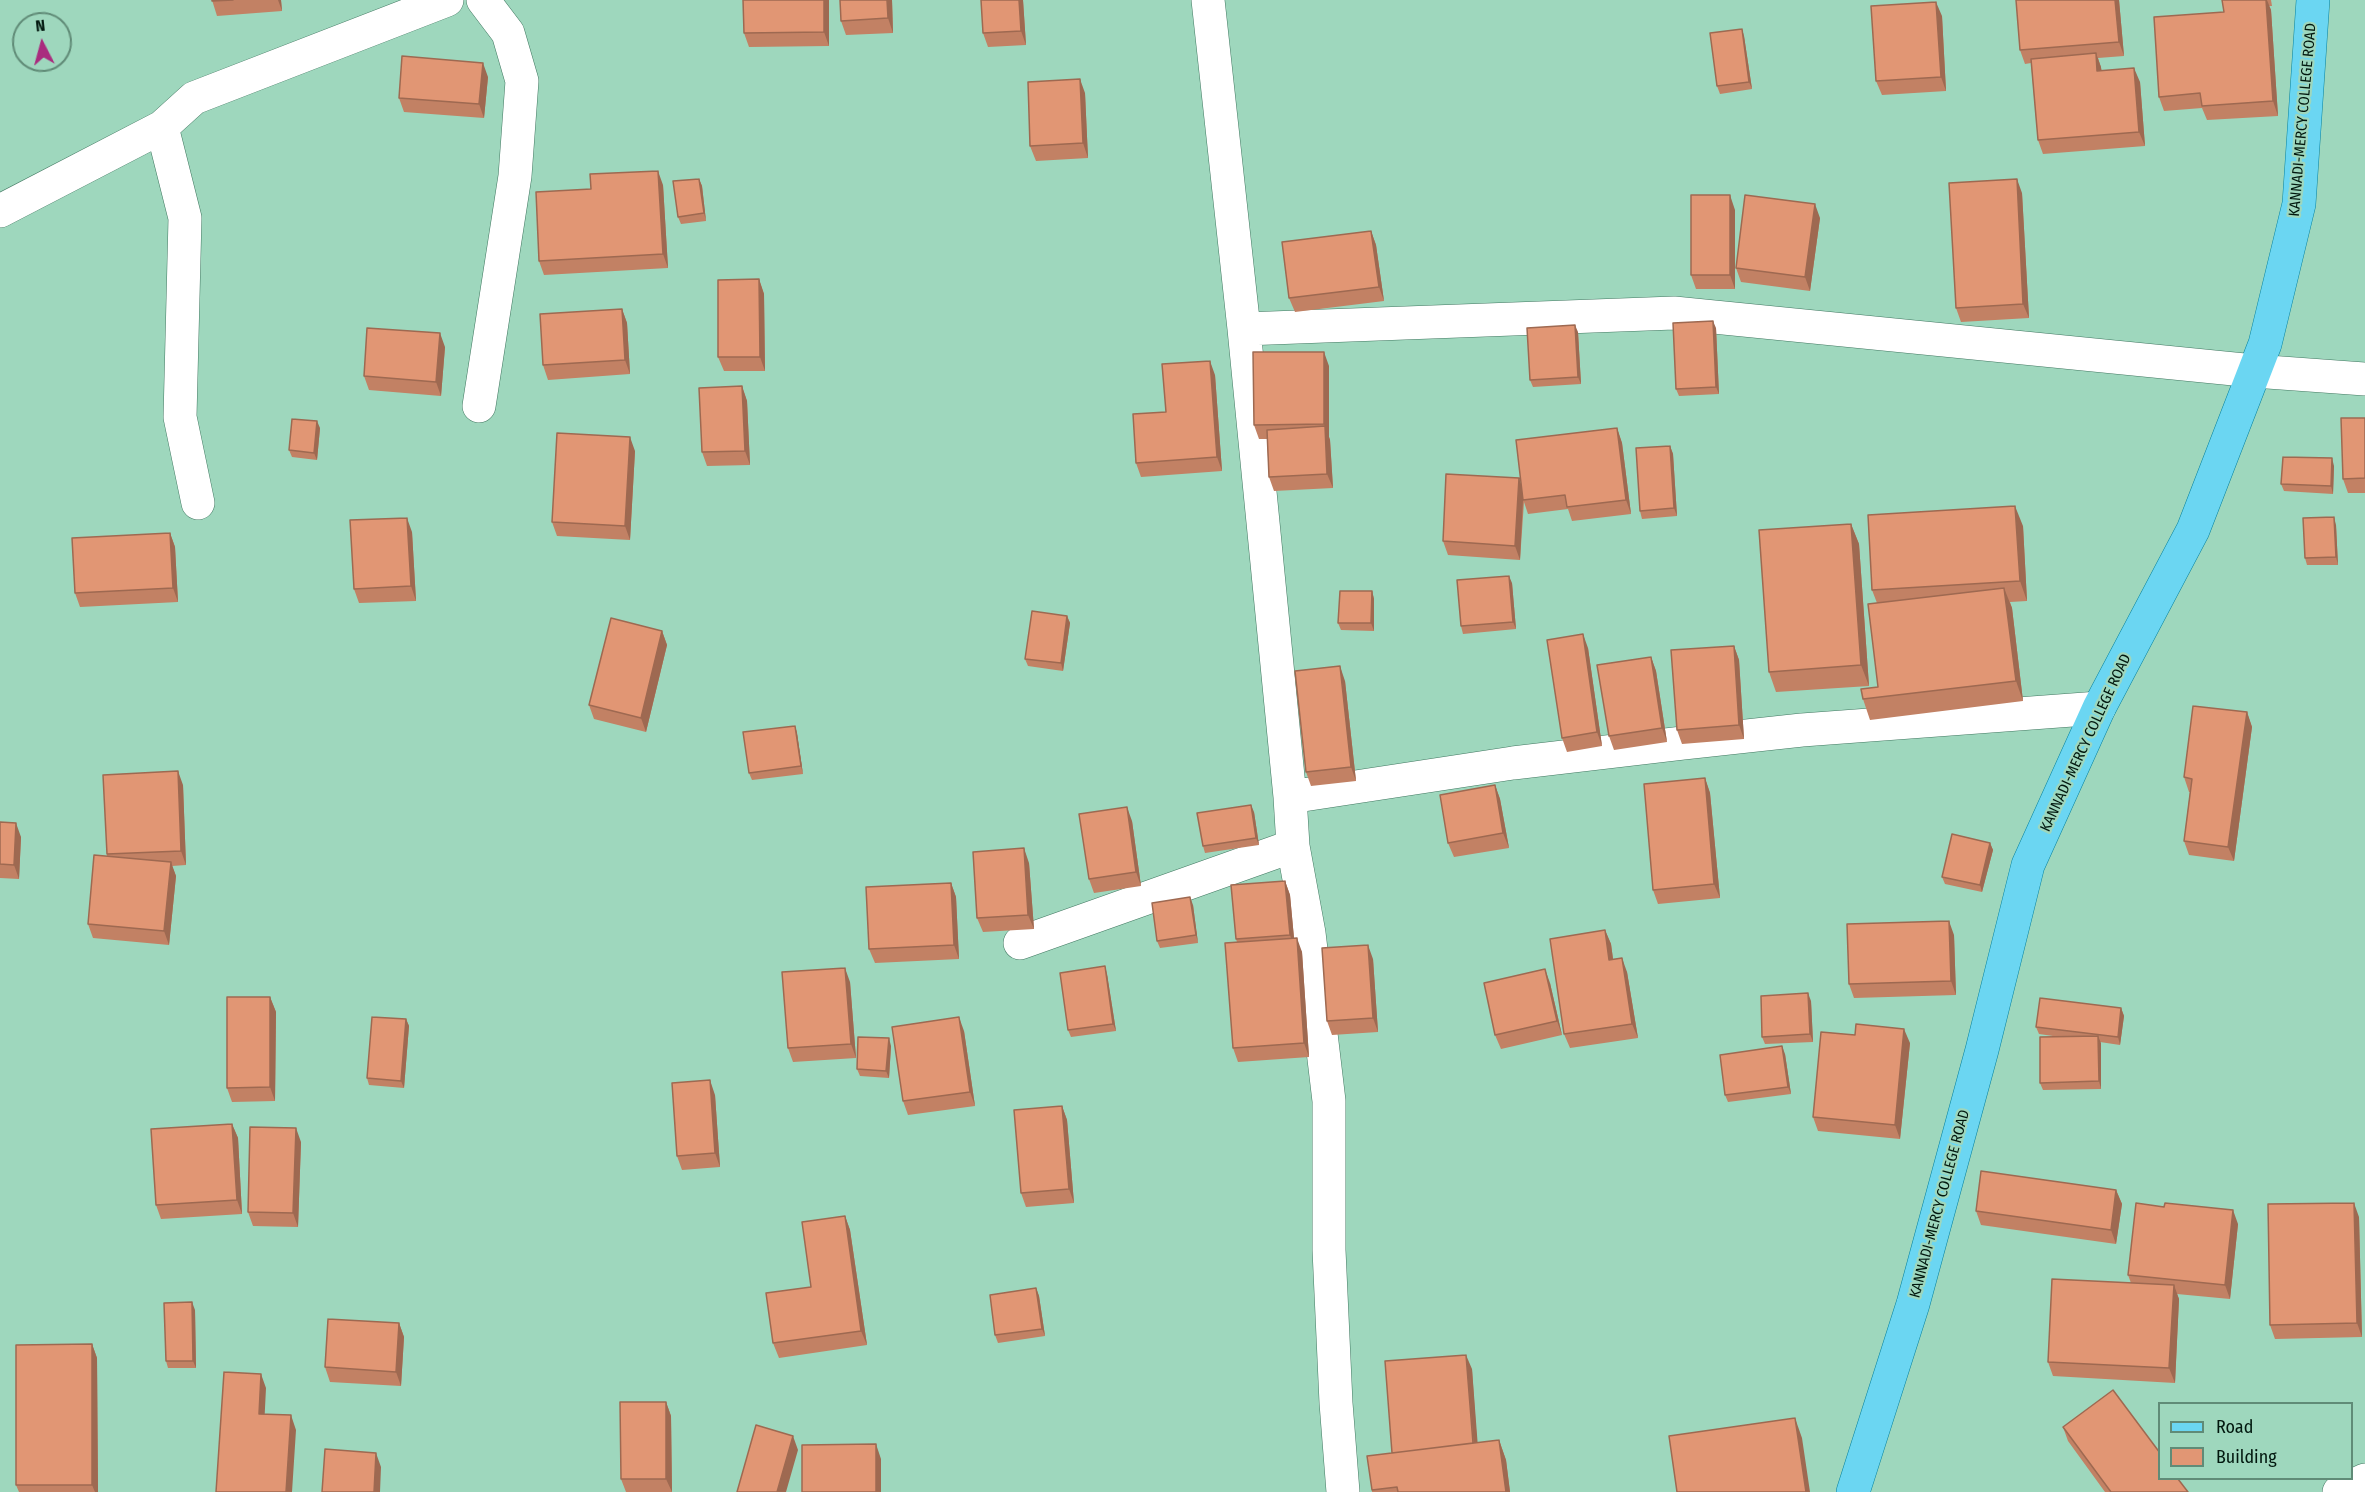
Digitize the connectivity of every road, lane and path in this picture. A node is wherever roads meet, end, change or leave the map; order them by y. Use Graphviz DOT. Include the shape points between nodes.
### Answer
graph roads {
  1 [pos="447,0"];
  2 [pos="483,0"];
  3 [pos="1208,0"];
  4 [pos="2313,0"];
  5 [pos="162,127"];
  6 [pos="0,211"];
  7 [pos="1244,329"];
  8 [pos="2254,371"];
  9 [pos="2365,379"];
  10 [pos="479,406"];
  11 [pos="198,503"];
  12 [pos="2099,708"];
  13 [pos="1290,797"];
  14 [pos="1293,846"];
  15 [pos="1020,943"];
  16 [pos="2365,1480"];
  17 [pos="1343,1492"];
  18 [pos="1854,1492"];
  19 [pos="2339,1492"];
  1 -- 5 [label="street" via="194,98"];
  2 -- 10 [label="street" via="508,33 522,81 514,176"];
  3 -- 7 [label="street"];
  4 -- 8 [label="main road, KANNADI-MERCY COLLEGE ROAD" via="2299,204 2265,344"];
  5 -- 6 [label="street"];
  5 -- 11 [label="street" via="185,218 180,417"];
  7 -- 8 [label="street" via="1674,313"];
  7 -- 13 [label="street"];
  8 -- 9 [label="street"];
  8 -- 12 [label="main road, KANNADI-MERCY COLLEGE ROAD" via="2193,530"];
  12 -- 13 [label="street" via="1683,743 1513,763"];
  12 -- 18 [label="main road, KANNADI-MERCY COLLEGE ROAD" via="2028,865 1913,1304"];
  13 -- 14 [label="street"];
  14 -- 15 [label="street"];
  14 -- 17 [label="street" via="1309,933 1329,1101 1329,1250"];
  16 -- 19 [label="street"];
}
